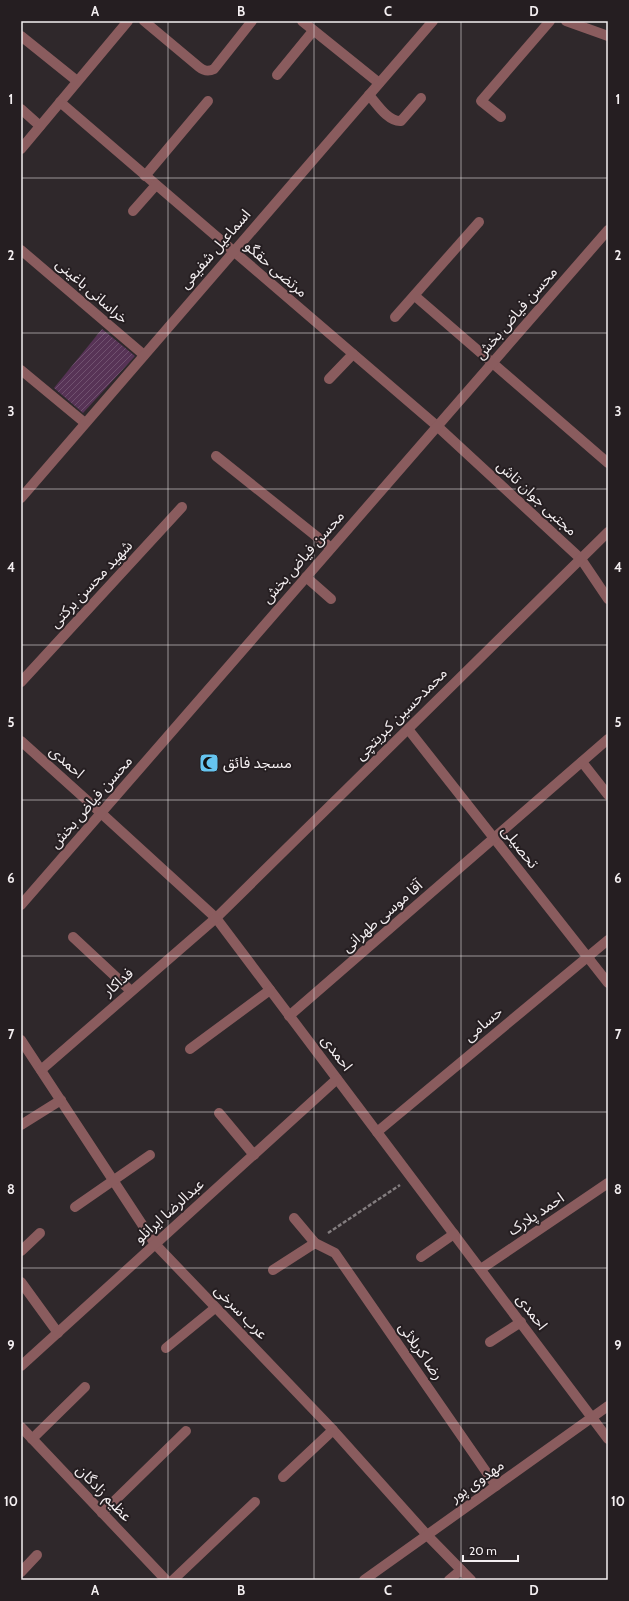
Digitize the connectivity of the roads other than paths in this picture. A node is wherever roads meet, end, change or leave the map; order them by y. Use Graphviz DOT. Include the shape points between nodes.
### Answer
graph roads {
  1 [pos="128,21"];
  2 [pos="144,21"];
  3 [pos="252,21"];
  4 [pos="302,21"];
  5 [pos="433,21"];
  6 [pos="550,21"];
  7 [pos="566,21"];
  8 [pos="313,31"];
  9 [pos="21,36"];
  10 [pos="608,36"];
  11 [pos="277,75"];
  12 [pos="78,81"];
  13 [pos="379,83"];
  14 [pos="369,95"];
  15 [pos="421,98"];
  16 [pos="60,102"];
  17 [pos="208,102"];
  18 [pos="21,109"];
  19 [pos="501,117"];
  20 [pos="40,126"];
  21 [pos="21,149"];
  22 [pos="145,176"];
  23 [pos="156,185"];
  24 [pos="133,211"];
  25 [pos="479,222"];
  26 [pos="608,230"];
  27 [pos="21,250"];
  28 [pos="233,251"];
  29 [pos="415,296"];
  30 [pos="395,317"];
  31 [pos="353,354"];
  32 [pos="144,355"];
  33 [pos="493,363"];
  34 [pos="21,370"];
  35 [pos="329,379"];
  36 [pos="85,423"];
  37 [pos="437,426"];
  38 [pos="216,456"];
  39 [pos="608,463"];
  40 [pos="21,498"];
  41 [pos="182,507"];
  42 [pos="608,532"];
  43 [pos="331,548"];
  44 [pos="581,559"];
  45 [pos="306,577"];
  46 [pos="331,599"];
  47 [pos="608,599"];
  48 [pos="21,682"];
  49 [pos="408,729"];
  50 [pos="608,739"];
  51 [pos="21,741"];
  52 [pos="582,762"];
  53 [pos="608,795"];
  54 [pos="102,813"];
  55 [pos="494,838"];
  56 [pos="21,905"];
  57 [pos="216,918"];
  58 [pos="73,937"];
  59 [pos="608,940"];
  60 [pos="587,957"];
  61 [pos="608,983"];
  62 [pos="270,990"];
  63 [pos="131,991"];
  64 [pos="289,1016"];
  65 [pos="21,1040"];
  66 [pos="190,1049"];
  67 [pos="41,1070"];
  68 [pos="337,1079"];
  69 [pos="60,1100"];
  70 [pos="219,1113"];
  71 [pos="21,1124"];
  72 [pos="377,1132"];
  73 [pos="254,1154"];
  74 [pos="150,1155"];
  75 [pos="114,1181"];
  76 [pos="608,1183"];
  77 [pos="75,1207"];
  78 [pos="294,1218"];
  79 [pos="40,1233"];
  80 [pos="454,1234"];
  81 [pos="315,1243"];
  82 [pos="155,1244"];
  83 [pos="21,1251"];
  84 [pos="420,1257"];
  85 [pos="273,1270"];
  86 [pos="481,1270"];
  87 [pos="21,1282"];
  88 [pos="215,1308"];
  89 [pos="521,1322"];
  90 [pos="58,1333"];
  91 [pos="490,1342"];
  92 [pos="166,1348"];
  93 [pos="21,1366"];
  94 [pos="85,1387"];
  95 [pos="608,1406"];
  96 [pos="593,1417"];
  97 [pos="21,1427"];
  98 [pos="186,1430"];
  99 [pos="333,1430"];
  100 [pos="32,1439"];
  101 [pos="608,1439"];
  102 [pos="284,1477"];
  103 [pos="496,1486"];
  104 [pos="255,1502"];
  105 [pos="102,1513"];
  106 [pos="427,1535"];
  107 [pos="37,1555"];
  108 [pos="461,1570"];
  109 [pos="21,1572"];
  110 [pos="166,1580"];
  111 [pos="172,1580"];
  112 [pos="364,1580"];
  113 [pos="449,1580"];
  114 [pos="471,1580"];
  1 -- 12 [label="street"];
  2 -- 3 [label="street" via="204,71 210,71"];
  4 -- 8 [label="street"];
  5 -- 13 [label="street, اسماعیل شفیعی"];
  6 -- 19 [label="street" via="481,101"];
  7 -- 10 [label="street"];
  8 -- 11 [label="street"];
  8 -- 13 [label="street"];
  9 -- 12 [label="street"];
  12 -- 16 [label="street"];
  13 -- 14 [label="street, اسماعیل شفیعی"];
  14 -- 15 [label="street" via="390,118 396,121 401,120"];
  14 -- 28 [label="street, اسماعیل شفیعی"];
  16 -- 20 [label="street"];
  16 -- 22 [label="street, مرتضی حقگو"];
  17 -- 22 [label="street"];
  18 -- 20 [label="street"];
  20 -- 21 [label="street"];
  22 -- 23 [label="street, مرتضی حقگو"];
  23 -- 24 [label="street"];
  23 -- 28 [label="street, مرتضی حقگو"];
  25 -- 29 [label="street"];
  26 -- 33 [label="street, محسن فیاض بخش"];
  27 -- 32 [label="street, خراسانی باغینی"];
  28 -- 31 [label="street, مرتضی حقگو"];
  28 -- 32 [label="street, اسماعیل شفیعی"];
  29 -- 30 [label="street"];
  29 -- 33 [label="street"];
  31 -- 35 [label="street"];
  31 -- 37 [label="street, مرتضی حقگو"];
  32 -- 36 [label="street, اسماعیل شفیعی"];
  33 -- 37 [label="street, محسن فیاض بخش"];
  33 -- 39 [label="street"];
  34 -- 36 [label="street"];
  36 -- 40 [label="street, اسماعیل شفیعی"];
  37 -- 43 [label="street, محسن فیاض بخش"];
  37 -- 44 [label="street, مجتبی جوان تاش"];
  38 -- 43 [label="street"];
  41 -- 48 [label="street, شهید محسن برکتی"];
  42 -- 44 [label="street, محمدحسین کبریتچی"];
  43 -- 45 [label="street, محسن فیاض بخش"];
  44 -- 47 [label="street, مجتبی جوان تاش"];
  44 -- 49 [label="street, محمدحسین کبریتچی"];
  45 -- 46 [label="street"];
  45 -- 54 [label="street, محسن فیاض بخش"];
  49 -- 55 [label="street, تحصیلی"];
  49 -- 57 [label="street, محمدحسین کبریتچی"];
  50 -- 52 [label="street, آقا موسی طهرانی"];
  51 -- 54 [label="street, احمدی"];
  52 -- 53 [label="street"];
  52 -- 55 [label="street, آقا موسی طهرانی"];
  54 -- 56 [label="street, محسن فیاض بخش"];
  54 -- 57 [label="street, احمدی"];
  55 -- 60 [label="street, تحصیلی"];
  55 -- 64 [label="street, آقا موسی طهرانی"];
  57 -- 62 [label="street, احمدی"];
  57 -- 63 [label="street, فداکار"];
  58 -- 63 [label="street"];
  59 -- 60 [label="street, حسامی"];
  60 -- 61 [label="street, تحصیلی"];
  60 -- 72 [label="street, حسامی"];
  62 -- 64 [label="street, احمدی"];
  62 -- 66 [label="street"];
  63 -- 67 [label="street, فداکار"];
  64 -- 68 [label="street, احمدی"];
  65 -- 67 [label="street, عرب سرخی"];
  67 -- 69 [label="street, عرب سرخی"];
  68 -- 72 [label="street, احمدی"];
  68 -- 73 [label="street, عبدالرضا ایرانلو"];
  69 -- 71 [label="street"];
  69 -- 75 [label="street, عرب سرخی"];
  70 -- 73 [label="street"];
  72 -- 80 [label="street, احمدی"];
  73 -- 82 [label="street, عبدالرضا ایرانلو"];
  74 -- 75 [label="street"];
  75 -- 77 [label="street"];
  75 -- 82 [label="street, عرب سرخی"];
  76 -- 86 [label="street, احمد پلارک"];
  78 -- 81 [label="street"];
  79 -- 83 [label="street"];
  80 -- 84 [label="street"];
  80 -- 86 [label="street, احمدی"];
  81 -- 85 [label="street"];
  81 -- 103 [label="street, رضا کربلائی" via="335,1253"];
  82 -- 88 [label="street, عرب سرخی"];
  82 -- 90 [label="street, عبدالرضا ایرانلو"];
  86 -- 89 [label="street, احمدی"];
  87 -- 90 [label="street"];
  88 -- 92 [label="street"];
  88 -- 99 [label="street, عرب سرخی"];
  89 -- 91 [label="street"];
  89 -- 96 [label="street, احمدی"];
  90 -- 93 [label="street, عبدالرضا ایرانلو"];
  94 -- 100 [label="street"];
  95 -- 96 [label="street, مهدوی پور"];
  96 -- 101 [label="street, احمدی"];
  96 -- 103 [label="street, مهدوی پور"];
  97 -- 100 [label="street, عظیم زادگان"];
  98 -- 105 [label="street"];
  99 -- 102 [label="street"];
  99 -- 106 [label="street, عرب سرخی"];
  100 -- 105 [label="street, عظیم زادگان"];
  103 -- 106 [label="street, مهدوی پور"];
  104 -- 111 [label="street"];
  105 -- 110 [label="street, عظیم زادگان"];
  106 -- 108 [label="street, عرب سرخی"];
  106 -- 112 [label="street, مهدوی پور"];
  107 -- 109 [label="street"];
  108 -- 113 [label="street"];
  108 -- 114 [label="street, عرب سرخی"];
}
